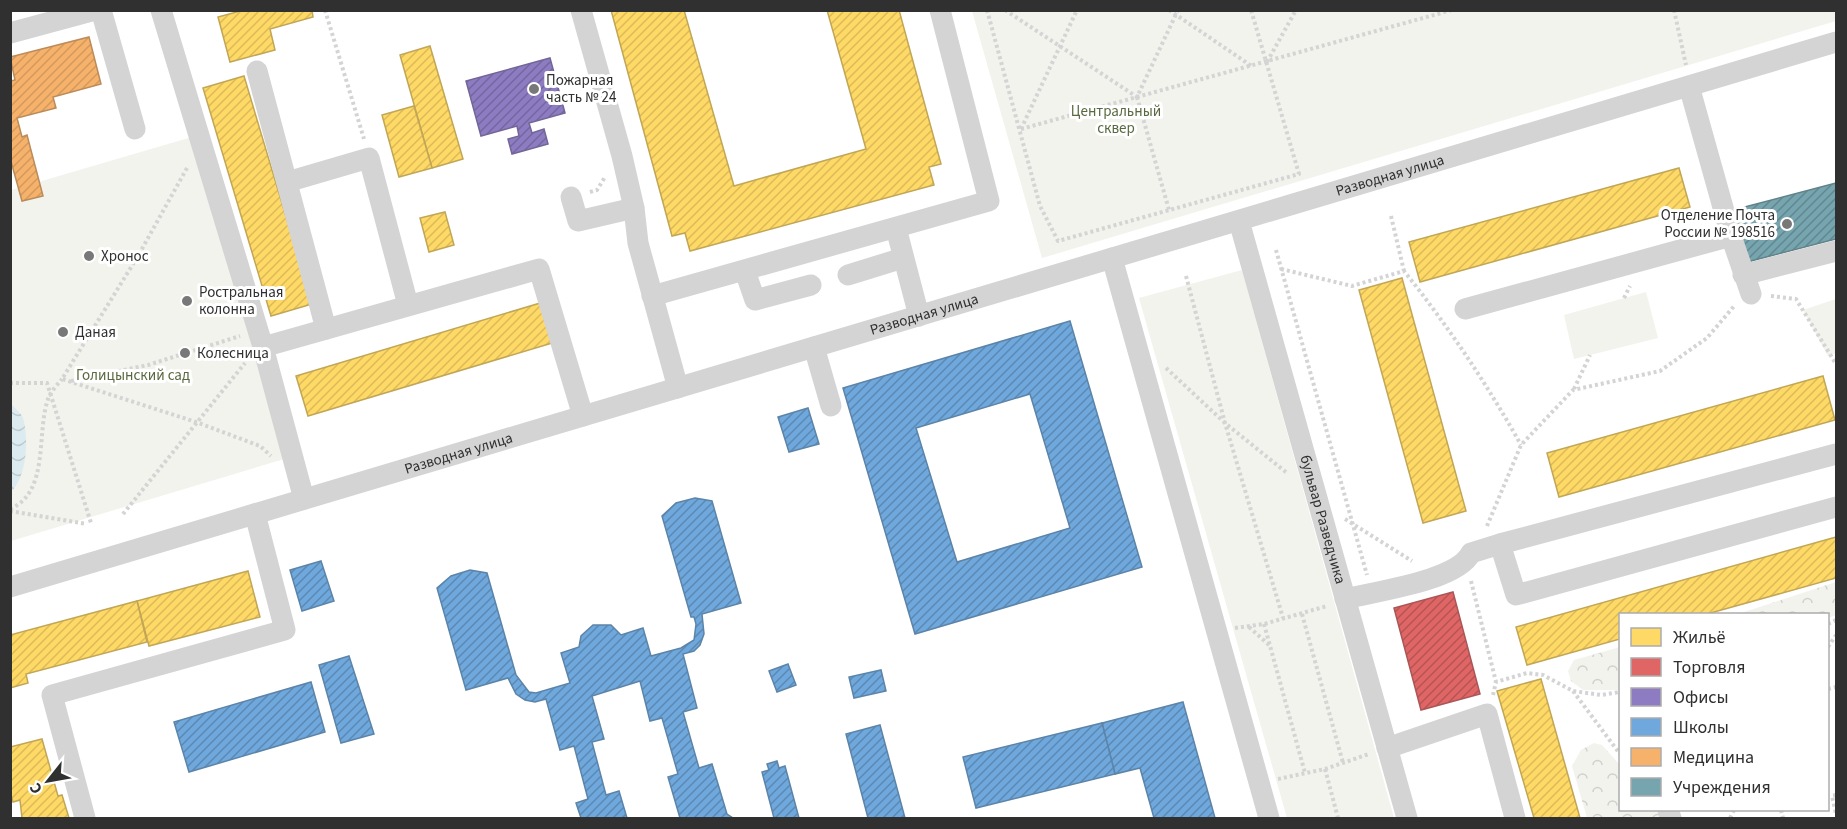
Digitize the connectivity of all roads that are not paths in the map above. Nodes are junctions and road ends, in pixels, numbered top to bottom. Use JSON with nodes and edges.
{"nodes":[{"id":1,"x":95,"y":10,"type":"edge"},
{"id":2,"x":101,"y":10,"type":"edge"},
{"id":3,"x":161,"y":10,"type":"edge"},
{"id":4,"x":580,"y":10,"type":"edge"},
{"id":5,"x":940,"y":10,"type":"edge"},
{"id":6,"x":10,"y":33,"type":"edge"},
{"id":7,"x":1836,"y":42,"type":"edge"},
{"id":8,"x":257,"y":71,"type":"dead end"},
{"id":9,"x":1689,"y":86,"type":"junction"},
{"id":10,"x":135,"y":129,"type":"dead end"},
{"id":11,"x":287,"y":182,"type":"junction"},
{"id":12,"x":572,"y":197,"type":"road end"},
{"id":13,"x":634,"y":208,"type":"junction"},
{"id":14,"x":1239,"y":220,"type":"junction"},
{"id":15,"x":896,"y":228,"type":"junction"},
{"id":16,"x":1731,"y":236,"type":"junction"},
{"id":17,"x":1836,"y":251,"type":"edge"},
{"id":18,"x":903,"y":258,"type":"junction"},
{"id":19,"x":1113,"y":258,"type":"junction"},
{"id":20,"x":745,"y":271,"type":"junction"},
{"id":21,"x":848,"y":274,"type":"dead end"},
{"id":22,"x":812,"y":285,"type":"dead end"},
{"id":23,"x":652,"y":296,"type":"junction"},
{"id":24,"x":408,"y":305,"type":"junction"},
{"id":25,"x":1465,"y":309,"type":"dead end"},
{"id":26,"x":919,"y":316,"type":"junction"},
{"id":27,"x":326,"y":329,"type":"junction"},
{"id":28,"x":260,"y":339,"type":"junction"},
{"id":29,"x":814,"y":347,"type":"junction"},
{"id":30,"x":678,"y":388,"type":"junction"},
{"id":31,"x":831,"y":406,"type":"dead end"},
{"id":32,"x":582,"y":416,"type":"junction"},
{"id":33,"x":1836,"y":454,"type":"edge"},
{"id":34,"x":304,"y":499,"type":"junction"},
{"id":35,"x":1836,"y":507,"type":"edge"},
{"id":36,"x":255,"y":514,"type":"junction"},
{"id":37,"x":1500,"y":544,"type":"junction"},
{"id":38,"x":10,"y":587,"type":"edge"},
{"id":39,"x":1345,"y":599,"type":"junction"},
{"id":40,"x":1387,"y":748,"type":"junction"},
{"id":41,"x":85,"y":819,"type":"edge"},
{"id":42,"x":1269,"y":819,"type":"edge"},
{"id":43,"x":1407,"y":819,"type":"edge"},
{"id":44,"x":1515,"y":819,"type":"edge"}],
"edges":[{"from":1,"to":6,"type":"street"},
{"from":2,"to":10,"type":"street"},
{"from":3,"to":28,"type":"street"},
{"from":4,"to":13,"type":"street"},
{"from":5,"to":15,"type":"street"},
{"from":7,"to":9,"type":"street","name":"Разводная улица"},
{"from":8,"to":11,"type":"street"},
{"from":9,"to":14,"type":"street","name":"Разводная улица"},
{"from":9,"to":16,"type":"street"},
{"from":11,"to":24,"type":"street"},
{"from":11,"to":27,"type":"street"},
{"from":12,"to":13,"type":"street"},
{"from":13,"to":23,"type":"street"},
{"from":14,"to":19,"type":"street","name":"Разводная улица"},
{"from":14,"to":39,"type":"street","name":"бульвар Разведчика"},
{"from":15,"to":18,"type":"street"},
{"from":15,"to":20,"type":"street"},
{"from":16,"to":17,"type":"street"},
{"from":16,"to":25,"type":"street"},
{"from":18,"to":21,"type":"street"},
{"from":18,"to":26,"type":"street"},
{"from":19,"to":26,"type":"street","name":"Разводная улица"},
{"from":19,"to":42,"type":"street"},
{"from":20,"to":22,"type":"street"},
{"from":20,"to":23,"type":"street"},
{"from":23,"to":30,"type":"street"},
{"from":24,"to":27,"type":"street"},
{"from":24,"to":32,"type":"street"},
{"from":26,"to":29,"type":"street","name":"Разводная улица"},
{"from":27,"to":28,"type":"street"},
{"from":28,"to":34,"type":"street"},
{"from":29,"to":30,"type":"street","name":"Разводная улица"},
{"from":29,"to":31,"type":"street"},
{"from":30,"to":32,"type":"street","name":"Разводная улица"},
{"from":32,"to":34,"type":"street","name":"Разводная улица"},
{"from":33,"to":37,"type":"street"},
{"from":34,"to":36,"type":"street","name":"Разводная улица"},
{"from":35,"to":37,"type":"street"},
{"from":36,"to":38,"type":"street","name":"Разводная улица"},
{"from":36,"to":41,"type":"street"},
{"from":37,"to":39,"type":"street"},
{"from":39,"to":40,"type":"street","name":"бульвар Разведчика"},
{"from":40,"to":43,"type":"street","name":"бульвар Разведчика"},
{"from":40,"to":44,"type":"street"}]}
